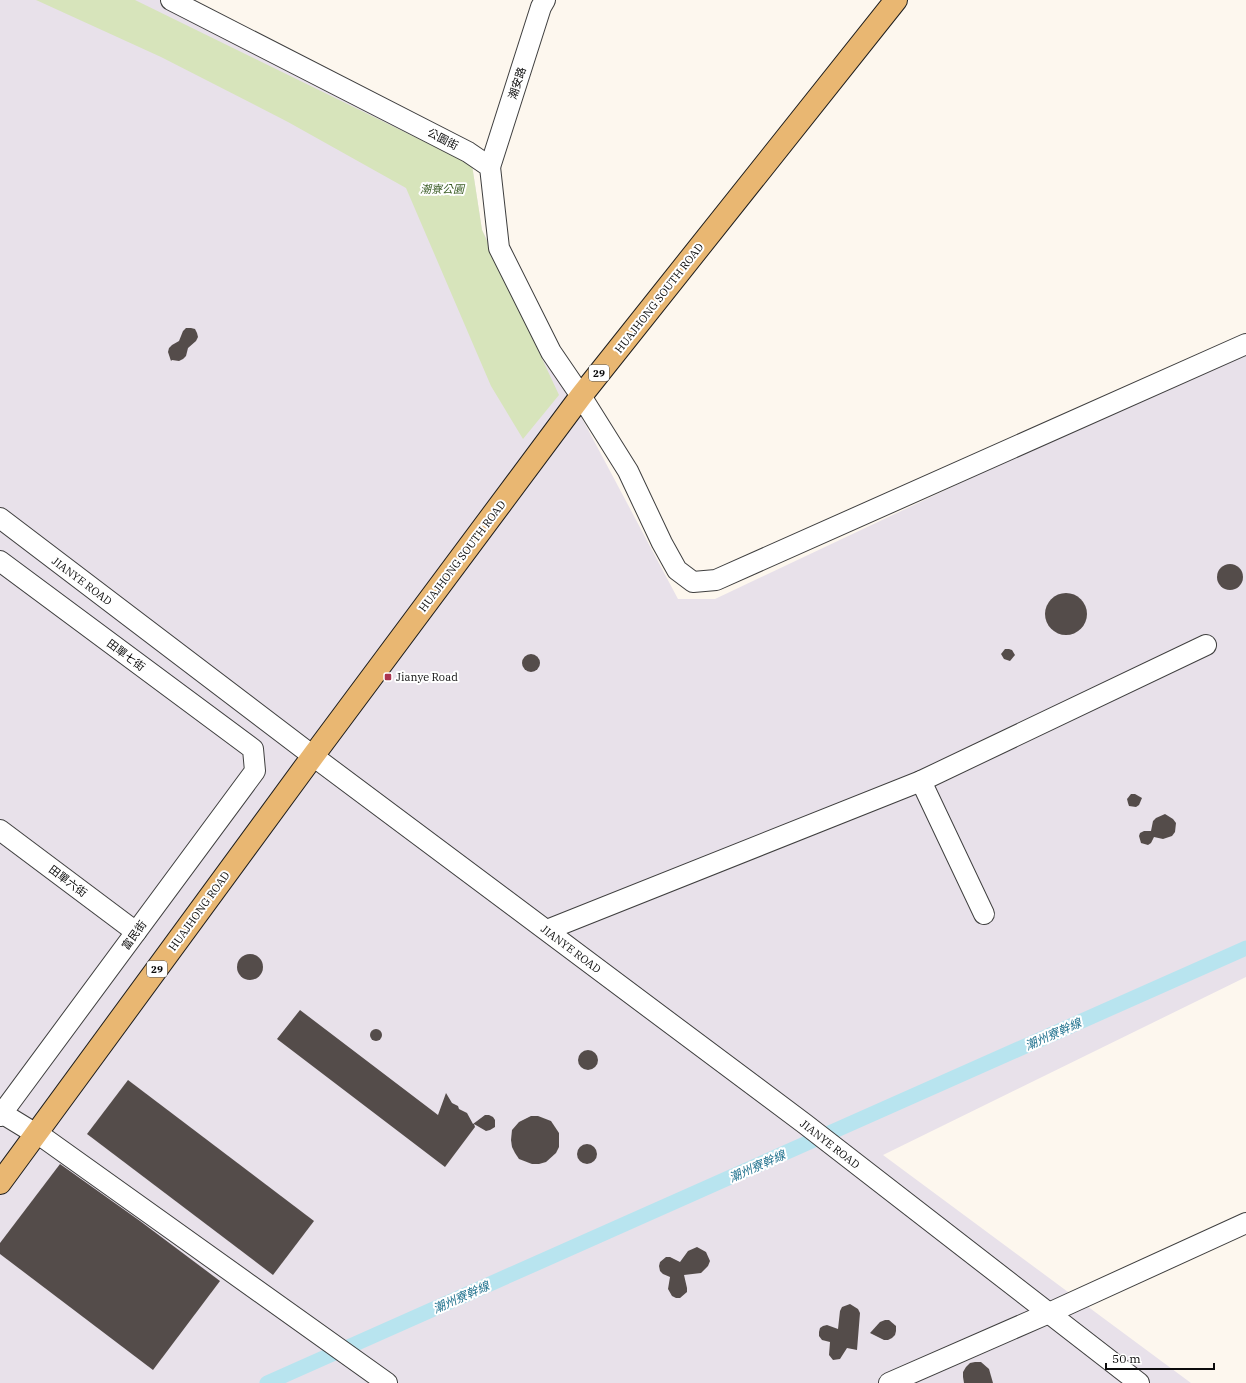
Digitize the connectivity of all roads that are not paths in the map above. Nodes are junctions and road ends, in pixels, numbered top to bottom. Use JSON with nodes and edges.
{"nodes":[{"id":1,"x":171,"y":0,"type":"edge"},
{"id":2,"x":545,"y":0,"type":"edge"},
{"id":3,"x":896,"y":0,"type":"edge"},
{"id":4,"x":490,"y":167,"type":"junction"},
{"id":5,"x":1246,"y":344,"type":"edge"},
{"id":6,"x":581,"y":396,"type":"junction"},
{"id":7,"x":0,"y":518,"type":"edge"},
{"id":8,"x":0,"y":561,"type":"edge"},
{"id":9,"x":1206,"y":645,"type":"dead end"},
{"id":10,"x":253,"y":749,"type":"joint"},
{"id":11,"x":313,"y":756,"type":"junction"},
{"id":12,"x":921,"y":781,"type":"junction"},
{"id":13,"x":0,"y":830,"type":"edge"},
{"id":14,"x":984,"y":914,"type":"dead end"},
{"id":15,"x":547,"y":930,"type":"junction"},
{"id":16,"x":136,"y":932,"type":"junction"},
{"id":17,"x":1,"y":1114,"type":"edge"},
{"id":18,"x":36,"y":1134,"type":"junction"},
{"id":19,"x":0,"y":1183,"type":"edge"},
{"id":20,"x":1246,"y":1223,"type":"edge"},
{"id":21,"x":1049,"y":1313,"type":"junction"},
{"id":22,"x":387,"y":1383,"type":"edge"},
{"id":23,"x":889,"y":1383,"type":"edge"},
{"id":24,"x":1139,"y":1383,"type":"edge"}],
"edges":[{"from":1,"to":4,"type":"street","name":"公園街"},
{"from":2,"to":4,"type":"street","name":"潮安路"},
{"from":3,"to":6,"type":"main road","name":"HUAJHONG SOUTH ROAD","number":"29"},
{"from":4,"to":6,"type":"street"},
{"from":5,"to":6,"type":"street"},
{"from":6,"to":11,"type":"main road","name":"HUAJHONG SOUTH ROAD","number":"29"},
{"from":7,"to":11,"type":"street","name":"JIANYE ROAD"},
{"from":8,"to":10,"type":"street","name":"田單七街"},
{"from":9,"to":12,"type":"street"},
{"from":10,"to":16,"type":"street","name":"富民街"},
{"from":11,"to":15,"type":"street","name":"JIANYE ROAD"},
{"from":11,"to":18,"type":"main road","name":"HUAJHONG ROAD","number":"29"},
{"from":12,"to":14,"type":"street"},
{"from":12,"to":15,"type":"street"},
{"from":13,"to":16,"type":"street","name":"田單六街"},
{"from":15,"to":21,"type":"street","name":"JIANYE ROAD"},
{"from":16,"to":17,"type":"street","name":"富民街"},
{"from":17,"to":18,"type":"street"},
{"from":18,"to":19,"type":"main road","name":"HUAJHONG ROAD","number":"29"},
{"from":18,"to":22,"type":"street"},
{"from":20,"to":21,"type":"street"},
{"from":21,"to":23,"type":"street"},
{"from":21,"to":24,"type":"street","name":"JIANYE ROAD"}]}
